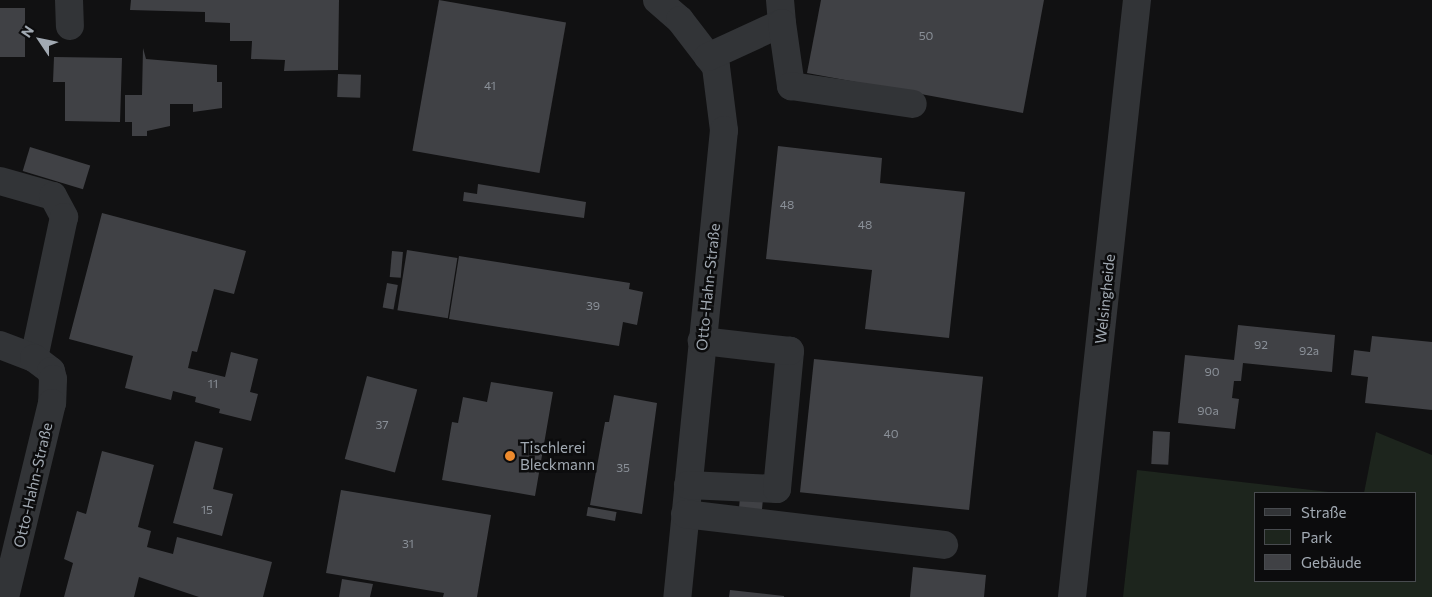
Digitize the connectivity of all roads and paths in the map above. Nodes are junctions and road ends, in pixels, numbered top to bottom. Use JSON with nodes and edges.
{"nodes":[{"id":1,"x":657,"y":0,"type":"edge"},
{"id":2,"x":1137,"y":0,"type":"edge"},
{"id":3,"x":781,"y":11,"type":"edge"},
{"id":4,"x":708,"y":57,"type":"junction"},
{"id":5,"x":913,"y":104,"type":"dead end"},
{"id":6,"x":0,"y":181,"type":"edge"},
{"id":7,"x":702,"y":341,"type":"junction"},
{"id":8,"x":0,"y":345,"type":"edge"},
{"id":9,"x":34,"y":358,"type":"junction"},
{"id":10,"x":688,"y":485,"type":"junction"},
{"id":11,"x":685,"y":514,"type":"junction"},
{"id":12,"x":944,"y":545,"type":"dead end"},
{"id":13,"x":5,"y":597,"type":"edge"},
{"id":14,"x":677,"y":597,"type":"edge"},
{"id":15,"x":1072,"y":597,"type":"edge"}],
"edges":[{"from":1,"to":4,"type":"street","name":"Otto-Hahn-Straße"},
{"from":2,"to":15,"type":"street","name":"Welsingheide"},
{"from":3,"to":4,"type":"street"},
{"from":3,"to":5,"type":"street"},
{"from":4,"to":7,"type":"street","name":"Otto-Hahn-Straße"},
{"from":6,"to":9,"type":"street"},
{"from":7,"to":10,"type":"street","name":"Otto-Hahn-Straße"},
{"from":7,"to":10,"type":"street"},
{"from":8,"to":9,"type":"street"},
{"from":9,"to":13,"type":"street","name":"Otto-Hahn-Straße"},
{"from":10,"to":11,"type":"street","name":"Otto-Hahn-Straße"},
{"from":11,"to":12,"type":"street"},
{"from":11,"to":14,"type":"street","name":"Otto-Hahn-Straße"}]}
